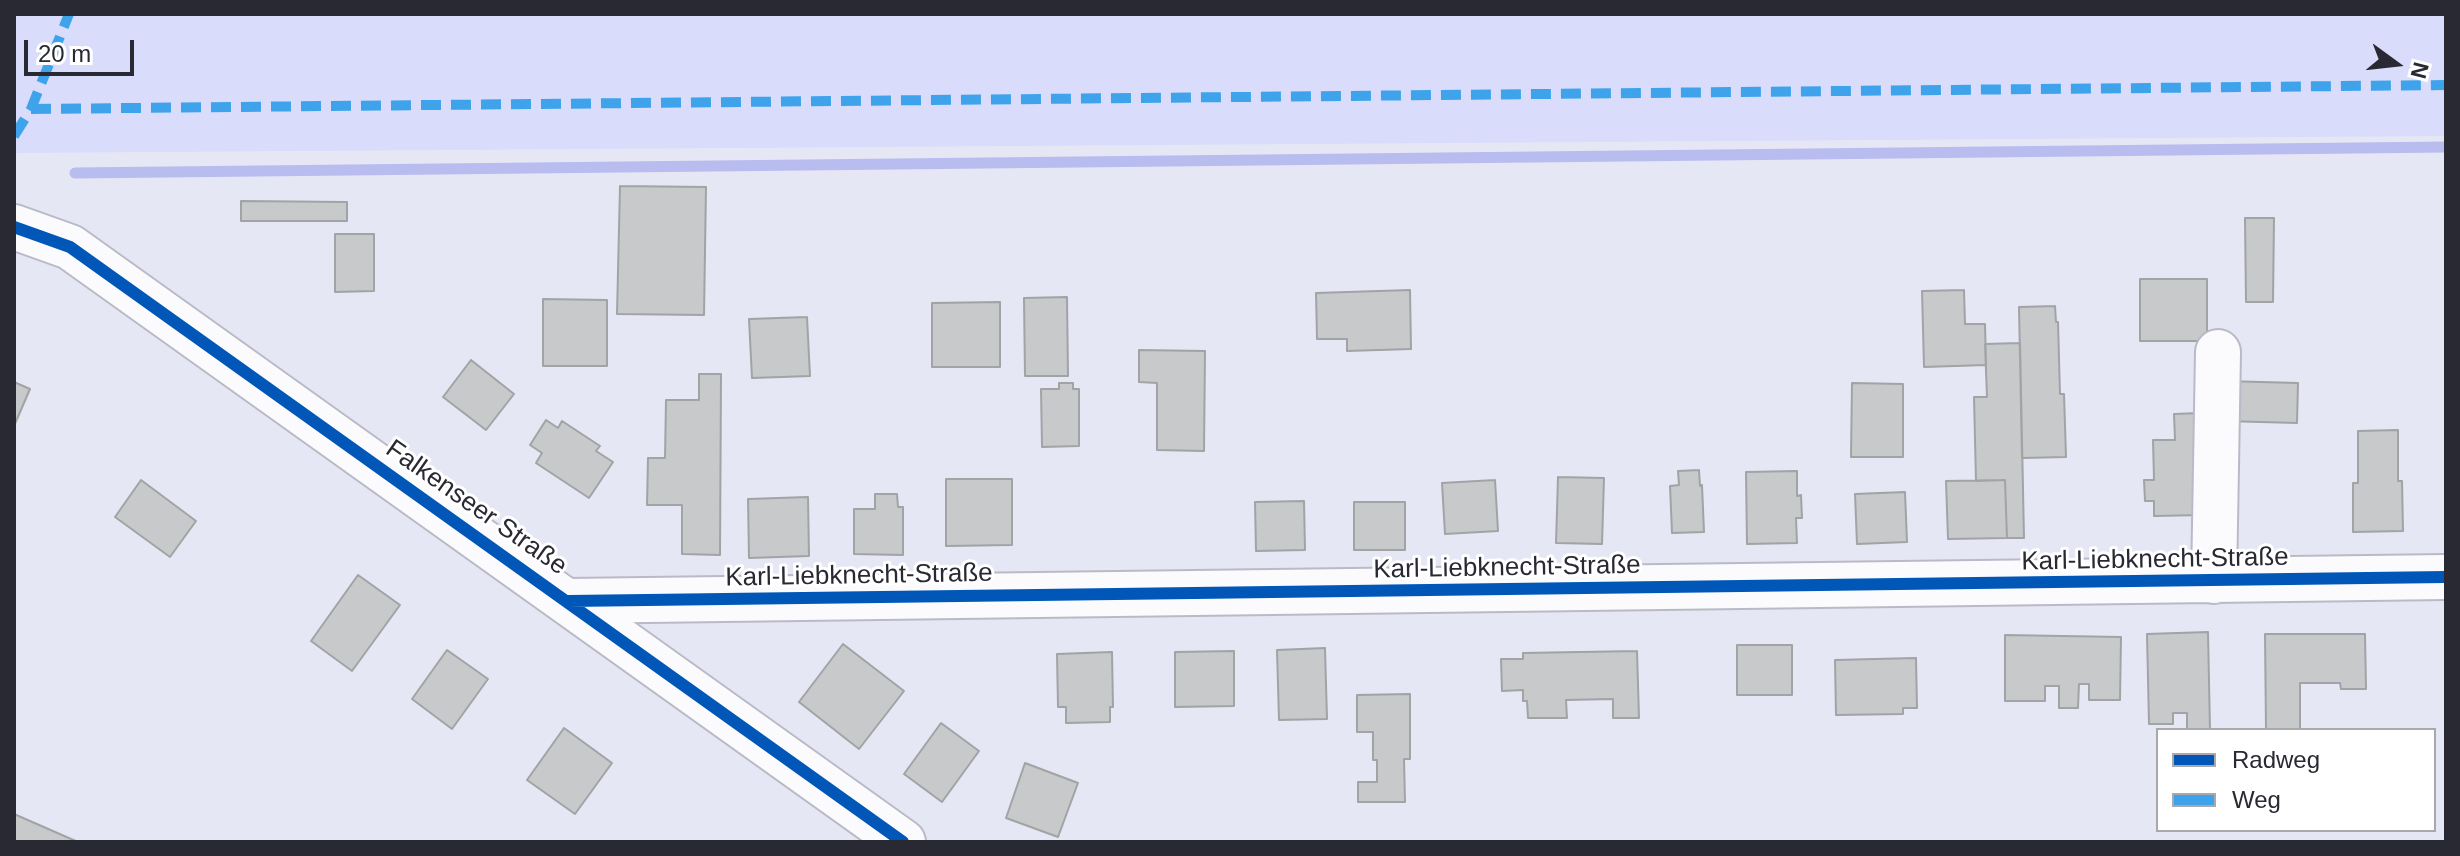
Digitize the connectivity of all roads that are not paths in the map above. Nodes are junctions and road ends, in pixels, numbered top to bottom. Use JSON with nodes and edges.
{"nodes":[{"id":1,"x":14,"y":227,"type":"edge"},
{"id":2,"x":2218,"y":352,"type":"dead end"},
{"id":3,"x":2446,"y":577,"type":"edge"},
{"id":4,"x":2214,"y":581,"type":"junction"},
{"id":5,"x":568,"y":601,"type":"junction"},
{"id":6,"x":903,"y":842,"type":"edge"}],
"edges":[{"from":1,"to":5,"type":"street","name":"Falkenseer Straße"},
{"from":2,"to":4,"type":"street"},
{"from":3,"to":4,"type":"street","name":"Karl-Liebknecht-Straße"},
{"from":4,"to":5,"type":"street","name":"Karl-Liebknecht-Straße"},
{"from":5,"to":6,"type":"street","name":"Falkenseer Straße"}]}
